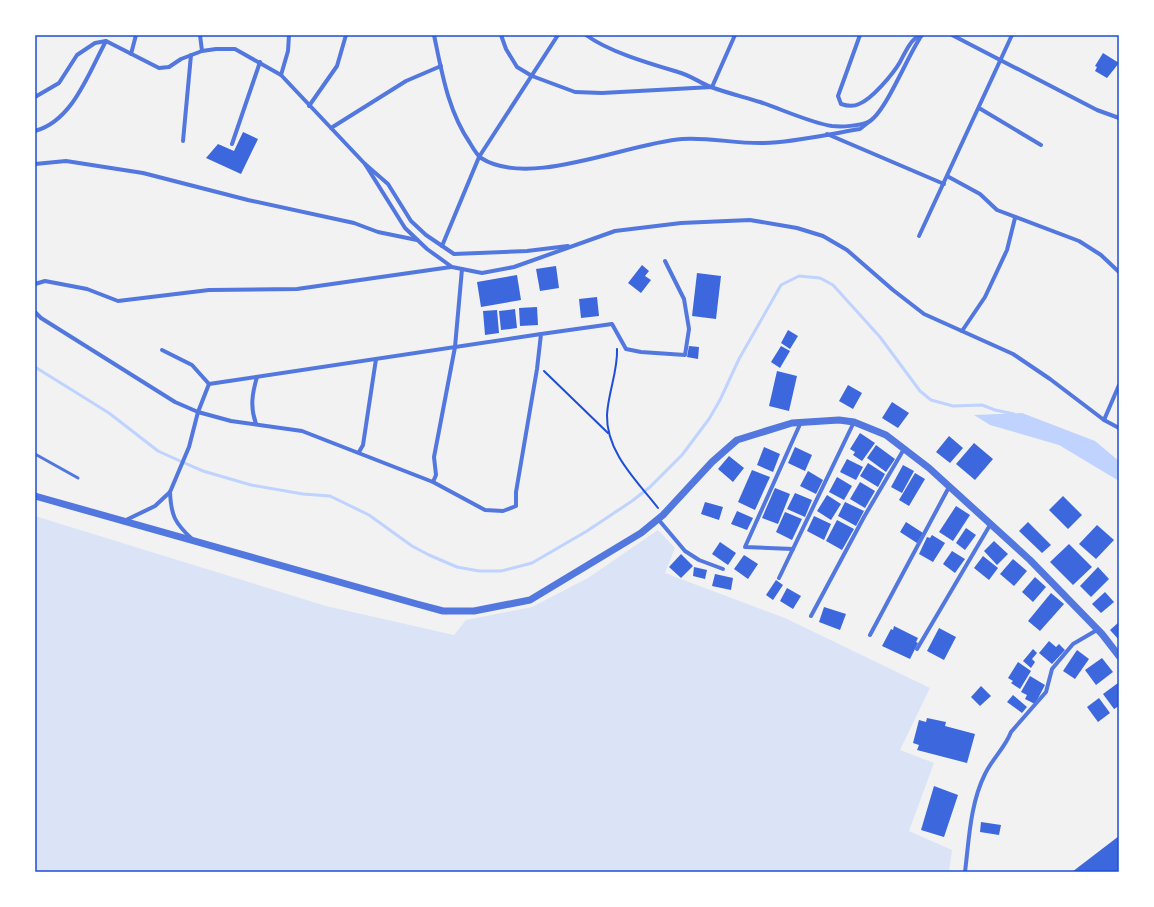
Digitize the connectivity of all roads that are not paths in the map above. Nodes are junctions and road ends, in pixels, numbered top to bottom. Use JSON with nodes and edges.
{"nodes":[{"id":1,"x":136,"y":35,"type":"edge"},
{"id":2,"x":200,"y":35,"type":"edge"},
{"id":3,"x":289,"y":35,"type":"edge"},
{"id":4,"x":346,"y":35,"type":"edge"},
{"id":5,"x":434,"y":35,"type":"edge"},
{"id":6,"x":501,"y":35,"type":"edge"},
{"id":7,"x":558,"y":35,"type":"edge"},
{"id":8,"x":586,"y":35,"type":"edge"},
{"id":9,"x":735,"y":35,"type":"edge"},
{"id":10,"x":860,"y":35,"type":"edge"},
{"id":11,"x":921,"y":35,"type":"edge"},
{"id":12,"x":952,"y":35,"type":"edge"},
{"id":13,"x":1012,"y":35,"type":"edge"},
{"id":14,"x":106,"y":41,"type":"junction"},
{"id":15,"x":202,"y":51,"type":"junction"},
{"id":16,"x":131,"y":54,"type":"junction"},
{"id":17,"x":191,"y":55,"type":"junction"},
{"id":18,"x":1001,"y":60,"type":"junction"},
{"id":19,"x":260,"y":62,"type":"junction"},
{"id":20,"x":441,"y":66,"type":"junction"},
{"id":21,"x":281,"y":75,"type":"junction"},
{"id":22,"x":532,"y":76,"type":"junction"},
{"id":23,"x":712,"y":87,"type":"junction"},
{"id":24,"x":35,"y":97,"type":"edge"},
{"id":25,"x":309,"y":106,"type":"junction"},
{"id":26,"x":979,"y":108,"type":"junction"},
{"id":27,"x":1119,"y":118,"type":"edge"},
{"id":28,"x":870,"y":121,"type":"junction"},
{"id":29,"x":331,"y":128,"type":"junction"},
{"id":30,"x":35,"y":131,"type":"edge"},
{"id":31,"x":827,"y":134,"type":"junction"},
{"id":32,"x":183,"y":142,"type":"dead end"},
{"id":33,"x":232,"y":144,"type":"dead end"},
{"id":34,"x":1041,"y":145,"type":"dead end"},
{"id":35,"x":480,"y":157,"type":"junction"},
{"id":36,"x":35,"y":164,"type":"edge"},
{"id":37,"x":365,"y":164,"type":"junction"},
{"id":38,"x":947,"y":176,"type":"junction"},
{"id":39,"x":944,"y":184,"type":"junction"},
{"id":40,"x":1015,"y":218,"type":"junction"},
{"id":41,"x":919,"y":236,"type":"dead end"},
{"id":42,"x":417,"y":240,"type":"junction"},
{"id":43,"x":442,"y":246,"type":"junction"},
{"id":44,"x":575,"y":246,"type":"junction"},
{"id":45,"x":665,"y":261,"type":"dead end"},
{"id":46,"x":452,"y":267,"type":"junction"},
{"id":47,"x":462,"y":269,"type":"junction"},
{"id":48,"x":1119,"y":272,"type":"edge"},
{"id":49,"x":35,"y":284,"type":"edge"},
{"id":50,"x":35,"y":312,"type":"edge"},
{"id":51,"x":962,"y":331,"type":"junction"},
{"id":52,"x":541,"y":334,"type":"junction"},
{"id":53,"x":455,"y":347,"type":"junction"},
{"id":54,"x":162,"y":350,"type":"dead end"},
{"id":55,"x":376,"y":359,"type":"junction"},
{"id":56,"x":256,"y":377,"type":"junction"},
{"id":57,"x":209,"y":384,"type":"junction"},
{"id":58,"x":1119,"y":385,"type":"edge"},
{"id":59,"x":198,"y":412,"type":"junction"},
{"id":60,"x":1104,"y":420,"type":"junction"},
{"id":61,"x":801,"y":422,"type":"junction"},
{"id":62,"x":854,"y":422,"type":"junction"},
{"id":63,"x":256,"y":424,"type":"junction"},
{"id":64,"x":1119,"y":428,"type":"edge"},
{"id":65,"x":904,"y":448,"type":"junction"},
{"id":66,"x":359,"y":452,"type":"junction"},
{"id":67,"x":35,"y":454,"type":"edge"},
{"id":68,"x":78,"y":478,"type":"dead end"},
{"id":69,"x":433,"y":482,"type":"junction"},
{"id":70,"x":949,"y":487,"type":"junction"},
{"id":71,"x":170,"y":492,"type":"junction"},
{"id":72,"x":35,"y":496,"type":"edge"},
{"id":73,"x":660,"y":517,"type":"junction"},
{"id":74,"x":123,"y":521,"type":"junction"},
{"id":75,"x":990,"y":525,"type":"junction"},
{"id":76,"x":196,"y":542,"type":"junction"},
{"id":77,"x":793,"y":548,"type":"junction"},
{"id":78,"x":723,"y":568,"type":"dead end"},
{"id":79,"x":779,"y":578,"type":"dead end"},
{"id":80,"x":811,"y":616,"type":"dead end"},
{"id":81,"x":1097,"y":630,"type":"junction"},
{"id":82,"x":870,"y":635,"type":"dead end"},
{"id":83,"x":917,"y":649,"type":"dead end"},
{"id":84,"x":1119,"y":656,"type":"edge"},
{"id":85,"x":965,"y":872,"type":"edge"}],
"edges":[{"from":1,"to":16,"type":"street"},
{"from":2,"to":15,"type":"street"},
{"from":3,"to":21,"type":"street"},
{"from":4,"to":25,"type":"street"},
{"from":5,"to":20,"type":"street"},
{"from":6,"to":22,"type":"street"},
{"from":7,"to":22,"type":"street"},
{"from":8,"to":23,"type":"street"},
{"from":9,"to":23,"type":"street"},
{"from":10,"to":11,"type":"street"},
{"from":11,"to":28,"type":"street"},
{"from":12,"to":18,"type":"street"},
{"from":13,"to":18,"type":"street"},
{"from":14,"to":16,"type":"street"},
{"from":14,"to":24,"type":"street"},
{"from":14,"to":30,"type":"street"},
{"from":15,"to":17,"type":"street"},
{"from":15,"to":19,"type":"street"},
{"from":16,"to":17,"type":"street"},
{"from":17,"to":32,"type":"street"},
{"from":18,"to":26,"type":"street"},
{"from":18,"to":27,"type":"street"},
{"from":19,"to":21,"type":"street"},
{"from":19,"to":33,"type":"street"},
{"from":20,"to":29,"type":"street"},
{"from":20,"to":35,"type":"street"},
{"from":21,"to":25,"type":"street"},
{"from":22,"to":23,"type":"street"},
{"from":22,"to":35,"type":"street"},
{"from":23,"to":28,"type":"street"},
{"from":25,"to":29,"type":"street"},
{"from":26,"to":34,"type":"street"},
{"from":26,"to":38,"type":"street"},
{"from":28,"to":31,"type":"street"},
{"from":29,"to":37,"type":"street"},
{"from":31,"to":35,"type":"street"},
{"from":31,"to":39,"type":"street"},
{"from":35,"to":43,"type":"street"},
{"from":36,"to":42,"type":"street"},
{"from":37,"to":42,"type":"street"},
{"from":37,"to":43,"type":"street"},
{"from":38,"to":39,"type":"street"},
{"from":38,"to":40,"type":"street"},
{"from":39,"to":41,"type":"street"},
{"from":40,"to":48,"type":"street"},
{"from":40,"to":51,"type":"street"},
{"from":42,"to":46,"type":"street"},
{"from":43,"to":44,"type":"street"},
{"from":44,"to":47,"type":"street"},
{"from":44,"to":51,"type":"street"},
{"from":45,"to":52,"type":"street"},
{"from":46,"to":47,"type":"street"},
{"from":46,"to":49,"type":"street"},
{"from":47,"to":53,"type":"street"},
{"from":50,"to":59,"type":"street"},
{"from":51,"to":60,"type":"street"},
{"from":52,"to":53,"type":"street"},
{"from":52,"to":69,"type":"street"},
{"from":53,"to":55,"type":"street"},
{"from":53,"to":69,"type":"street"},
{"from":54,"to":57,"type":"street"},
{"from":55,"to":56,"type":"street"},
{"from":55,"to":66,"type":"street"},
{"from":56,"to":57,"type":"street"},
{"from":56,"to":63,"type":"street"},
{"from":57,"to":59,"type":"street"},
{"from":58,"to":60,"type":"street"},
{"from":59,"to":63,"type":"street"},
{"from":59,"to":71,"type":"street"},
{"from":60,"to":64,"type":"street"},
{"from":61,"to":62,"type":"street"},
{"from":61,"to":73,"type":"street"},
{"from":61,"to":77,"type":"street"},
{"from":62,"to":65,"type":"street"},
{"from":62,"to":77,"type":"street"},
{"from":63,"to":66,"type":"street"},
{"from":65,"to":70,"type":"street"},
{"from":65,"to":80,"type":"street"},
{"from":66,"to":69,"type":"street"},
{"from":67,"to":68,"type":"lane"},
{"from":70,"to":75,"type":"street"},
{"from":70,"to":82,"type":"street"},
{"from":71,"to":74,"type":"street"},
{"from":71,"to":76,"type":"street"},
{"from":72,"to":74,"type":"street"},
{"from":73,"to":76,"type":"street"},
{"from":73,"to":78,"type":"street"},
{"from":74,"to":76,"type":"street"},
{"from":75,"to":81,"type":"street"},
{"from":75,"to":83,"type":"street"},
{"from":77,"to":79,"type":"street"},
{"from":81,"to":84,"type":"street"},
{"from":81,"to":85,"type":"street"}]}
